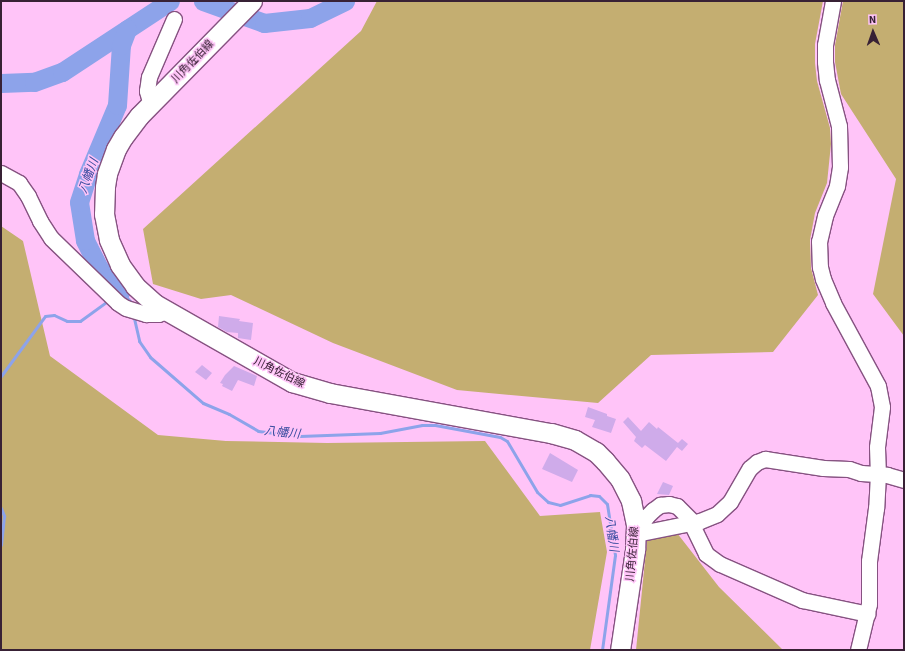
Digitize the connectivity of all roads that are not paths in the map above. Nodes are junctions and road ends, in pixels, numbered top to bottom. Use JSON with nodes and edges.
{"nodes":[{"id":1,"x":833,"y":1,"type":"edge"},
{"id":2,"x":252,"y":2,"type":"edge"},
{"id":3,"x":174,"y":19,"type":"dead end"},
{"id":4,"x":151,"y":105,"type":"junction"},
{"id":5,"x":1,"y":173,"type":"edge"},
{"id":6,"x":166,"y":311,"type":"junction"},
{"id":7,"x":883,"y":475,"type":"junction"},
{"id":8,"x":904,"y":480,"type":"edge"},
{"id":9,"x":692,"y":522,"type":"junction"},
{"id":10,"x":636,"y":534,"type":"junction"},
{"id":11,"x":868,"y":614,"type":"junction"},
{"id":12,"x":620,"y":650,"type":"edge"},
{"id":13,"x":858,"y":650,"type":"edge"}],
"edges":[{"from":1,"to":7,"type":"street"},
{"from":2,"to":4,"type":"main road","name":"川角佐伯線"},
{"from":3,"to":4,"type":"street"},
{"from":4,"to":6,"type":"main road","name":"川角佐伯線"},
{"from":5,"to":6,"type":"street"},
{"from":6,"to":10,"type":"main road","name":"川角佐伯線"},
{"from":7,"to":8,"type":"street"},
{"from":7,"to":9,"type":"street"},
{"from":7,"to":11,"type":"street"},
{"from":9,"to":10,"type":"street"},
{"from":9,"to":10,"type":"street"},
{"from":9,"to":11,"type":"street"},
{"from":10,"to":12,"type":"main road","name":"川角佐伯線"},
{"from":11,"to":13,"type":"street"}]}
